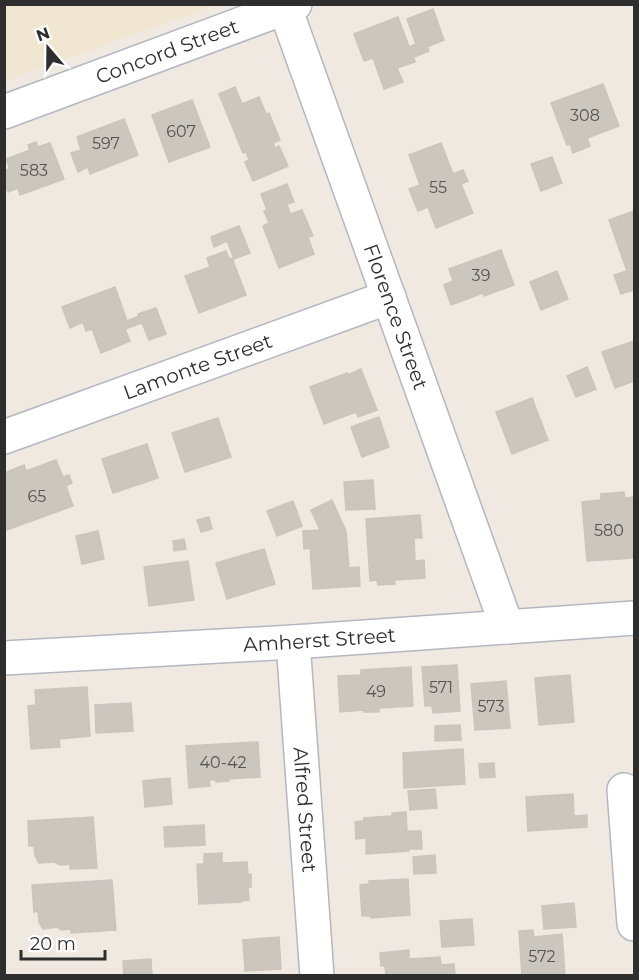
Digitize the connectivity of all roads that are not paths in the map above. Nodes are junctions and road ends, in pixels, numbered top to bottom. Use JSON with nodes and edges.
{"nodes":[{"id":1,"x":290,"y":6,"type":"edge"},
{"id":2,"x":4,"y":112,"type":"edge"},
{"id":3,"x":389,"y":297,"type":"junction"},
{"id":4,"x":4,"y":436,"type":"edge"},
{"id":5,"x":634,"y":618,"type":"edge"},
{"id":6,"x":507,"y":627,"type":"junction"},
{"id":7,"x":293,"y":642,"type":"junction"},
{"id":8,"x":4,"y":658,"type":"edge"},
{"id":9,"x":624,"y":790,"type":"dead end"},
{"id":10,"x":634,"y":924,"type":"edge"},
{"id":11,"x":317,"y":975,"type":"edge"}],
"edges":[{"from":1,"to":2,"type":"street","name":"Concord Street"},
{"from":1,"to":3,"type":"street","name":"Florence Street"},
{"from":3,"to":4,"type":"street","name":"Lamonte Street"},
{"from":3,"to":6,"type":"street","name":"Florence Street"},
{"from":5,"to":6,"type":"street","name":"Amherst Street"},
{"from":6,"to":7,"type":"street","name":"Amherst Street"},
{"from":7,"to":8,"type":"street","name":"Amherst Street"},
{"from":7,"to":11,"type":"street","name":"Alfred Street"},
{"from":9,"to":10,"type":"street"}]}
